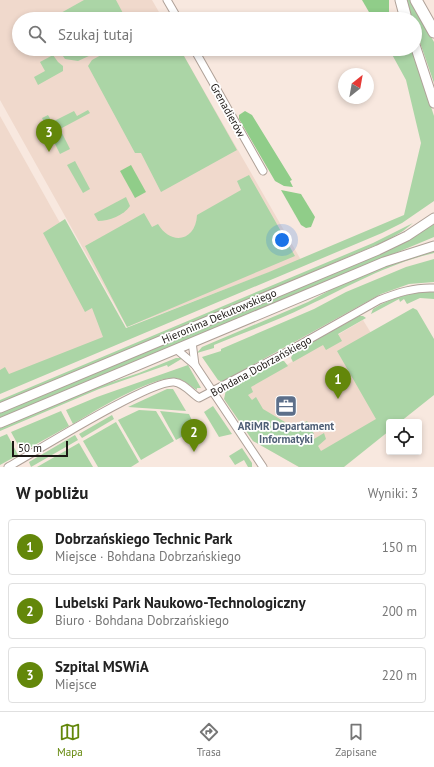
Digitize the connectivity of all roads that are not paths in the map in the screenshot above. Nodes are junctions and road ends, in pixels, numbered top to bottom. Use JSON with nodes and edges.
{"nodes":[{"id":1,"x":167,"y":0,"type":"edge"},
{"id":2,"x":401,"y":0,"type":"edge"},
{"id":3,"x":416,"y":0,"type":"edge"},
{"id":4,"x":174,"y":12,"type":"edge"},
{"id":5,"x":405,"y":12,"type":"edge"},
{"id":6,"x":434,"y":32,"type":"edge"},
{"id":7,"x":198,"y":56,"type":"edge"},
{"id":8,"x":419,"y":56,"type":"edge"},
{"id":9,"x":434,"y":103,"type":"edge"},
{"id":10,"x":263,"y":171,"type":"dead end"},
{"id":11,"x":434,"y":218,"type":"edge"},
{"id":12,"x":434,"y":246,"type":"edge"},
{"id":13,"x":434,"y":288,"type":"edge"},
{"id":14,"x":192,"y":342,"type":"junction"},
{"id":15,"x":176,"y":348,"type":"junction"},
{"id":16,"x":195,"y":365,"type":"junction"},
{"id":17,"x":212,"y":393,"type":"junction"},
{"id":18,"x":0,"y":408,"type":"edge"},
{"id":19,"x":0,"y":422,"type":"edge"},
{"id":20,"x":8,"y":467,"type":"edge"},
{"id":21,"x":263,"y":467,"type":"edge"}],
"edges":[{"from":1,"to":4,"type":"street"},
{"from":2,"to":5,"type":"main road"},
{"from":3,"to":6,"type":"main road"},
{"from":7,"to":10,"type":"street","name":"Grenadierów"},
{"from":8,"to":9,"type":"street"},
{"from":11,"to":18,"type":"street","name":"Hieronima Dekutowskiego"},
{"from":12,"to":14,"type":"street","name":"Hieronima Dekutowskiego"},
{"from":13,"to":17,"type":"street","name":"Bohdana Dobrzańskiego"},
{"from":14,"to":15,"type":"street","name":"Hieronima Dekutowskiego"},
{"from":14,"to":16,"type":"street"},
{"from":15,"to":16,"type":"street"},
{"from":15,"to":19,"type":"street","name":"Hieronima Dekutowskiego"},
{"from":16,"to":17,"type":"street"},
{"from":17,"to":20,"type":"street","name":"Bohdana Dobrzańskiego"},
{"from":17,"to":21,"type":"street"}]}
